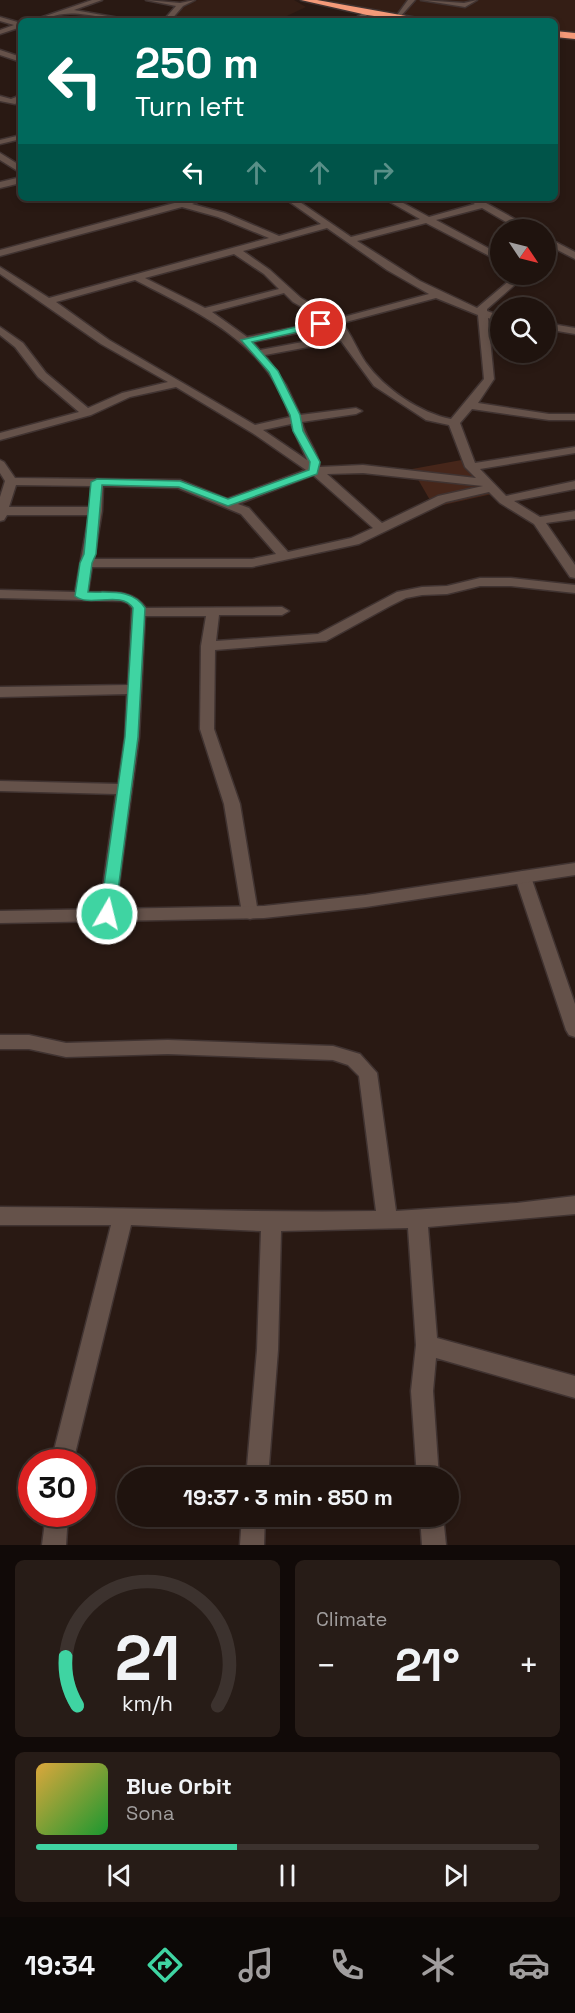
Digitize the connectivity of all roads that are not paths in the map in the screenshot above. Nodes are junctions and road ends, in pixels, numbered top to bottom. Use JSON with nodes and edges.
{"nodes":[{"id":1,"x":75,"y":0,"type":"edge"},
{"id":2,"x":99,"y":0,"type":"edge"},
{"id":3,"x":149,"y":0,"type":"edge"},
{"id":4,"x":192,"y":0,"type":"edge"},
{"id":5,"x":305,"y":0,"type":"edge"},
{"id":6,"x":412,"y":0,"type":"edge"},
{"id":7,"x":423,"y":0,"type":"edge"},
{"id":8,"x":474,"y":0,"type":"edge"},
{"id":9,"x":90,"y":3,"type":"junction"},
{"id":10,"x":181,"y":5,"type":"junction"},
{"id":11,"x":64,"y":11,"type":"junction"},
{"id":12,"x":367,"y":13,"type":"junction"},
{"id":13,"x":397,"y":17,"type":"junction"},
{"id":14,"x":43,"y":18,"type":"edge"},
{"id":15,"x":112,"y":18,"type":"edge"},
{"id":16,"x":169,"y":18,"type":"edge"},
{"id":17,"x":359,"y":18,"type":"edge"},
{"id":18,"x":405,"y":18,"type":"edge"},
{"id":19,"x":0,"y":19,"type":"edge"},
{"id":20,"x":18,"y":24,"type":"edge"},
{"id":21,"x":18,"y":26,"type":"edge"},
{"id":22,"x":0,"y":34,"type":"edge"},
{"id":23,"x":558,"y":34,"type":"edge"},
{"id":24,"x":18,"y":35,"type":"edge"},
{"id":25,"x":575,"y":36,"type":"edge"},
{"id":26,"x":0,"y":52,"type":"edge"},
{"id":27,"x":18,"y":59,"type":"edge"},
{"id":28,"x":0,"y":98,"type":"edge"},
{"id":29,"x":18,"y":99,"type":"edge"},
{"id":30,"x":12,"y":102,"type":"junction"},
{"id":31,"x":18,"y":109,"type":"edge"},
{"id":32,"x":18,"y":138,"type":"edge"},
{"id":33,"x":0,"y":142,"type":"edge"},
{"id":34,"x":0,"y":156,"type":"edge"},
{"id":35,"x":18,"y":168,"type":"edge"},
{"id":36,"x":18,"y":181,"type":"edge"},
{"id":37,"x":0,"y":185,"type":"edge"},
{"id":38,"x":174,"y":201,"type":"edge"},
{"id":39,"x":190,"y":201,"type":"edge"},
{"id":40,"x":293,"y":201,"type":"edge"},
{"id":41,"x":393,"y":201,"type":"edge"},
{"id":42,"x":476,"y":201,"type":"edge"},
{"id":43,"x":178,"y":204,"type":"junction"},
{"id":44,"x":483,"y":205,"type":"junction"},
{"id":45,"x":508,"y":219,"type":"edge"},
{"id":46,"x":429,"y":220,"type":"junction"},
{"id":47,"x":329,"y":225,"type":"junction"},
{"id":48,"x":0,"y":238,"type":"edge"},
{"id":49,"x":280,"y":239,"type":"junction"},
{"id":50,"x":351,"y":240,"type":"junction"},
{"id":51,"x":556,"y":246,"type":"edge"},
{"id":52,"x":13,"y":249,"type":"junction"},
{"id":53,"x":236,"y":251,"type":"junction"},
{"id":54,"x":0,"y":253,"type":"edge"},
{"id":55,"x":490,"y":253,"type":"edge"},
{"id":56,"x":575,"y":256,"type":"edge"},
{"id":57,"x":0,"y":270,"type":"edge"},
{"id":58,"x":136,"y":277,"type":"junction"},
{"id":59,"x":510,"y":285,"type":"edge"},
{"id":60,"x":285,"y":290,"type":"junction"},
{"id":61,"x":438,"y":294,"type":"junction"},
{"id":62,"x":48,"y":301,"type":"junction"},
{"id":63,"x":206,"y":311,"type":"junction"},
{"id":64,"x":482,"y":314,"type":"junction"},
{"id":65,"x":490,"y":316,"type":"edge"},
{"id":66,"x":335,"y":322,"type":"junction"},
{"id":67,"x":556,"y":328,"type":"edge"},
{"id":68,"x":0,"y":330,"type":"edge"},
{"id":69,"x":575,"y":331,"type":"edge"},
{"id":70,"x":345,"y":337,"type":"junction"},
{"id":71,"x":245,"y":340,"type":"junction"},
{"id":72,"x":259,"y":353,"type":"junction"},
{"id":73,"x":178,"y":383,"type":"junction"},
{"id":74,"x":470,"y":405,"type":"junction"},
{"id":75,"x":356,"y":411,"type":"dead end"},
{"id":76,"x":87,"y":413,"type":"junction"},
{"id":77,"x":575,"y":417,"type":"edge"},
{"id":78,"x":296,"y":419,"type":"junction"},
{"id":79,"x":454,"y":423,"type":"junction"},
{"id":80,"x":252,"y":429,"type":"junction"},
{"id":81,"x":0,"y":437,"type":"edge"},
{"id":82,"x":575,"y":450,"type":"edge"},
{"id":83,"x":0,"y":464,"type":"edge"},
{"id":84,"x":471,"y":467,"type":"junction"},
{"id":85,"x":314,"y":471,"type":"junction"},
{"id":86,"x":10,"y":481,"type":"junction"},
{"id":87,"x":97,"y":482,"type":"junction"},
{"id":88,"x":488,"y":486,"type":"junction"},
{"id":89,"x":575,"y":486,"type":"edge"},
{"id":90,"x":504,"y":501,"type":"junction"},
{"id":91,"x":228,"y":503,"type":"junction"},
{"id":92,"x":96,"y":511,"type":"junction"},
{"id":93,"x":1,"y":513,"type":"edge"},
{"id":94,"x":575,"y":515,"type":"edge"},
{"id":95,"x":538,"y":521,"type":"junction"},
{"id":96,"x":381,"y":529,"type":"junction"},
{"id":97,"x":284,"y":555,"type":"junction"},
{"id":98,"x":86,"y":563,"type":"junction"},
{"id":99,"x":575,"y":574,"type":"edge"},
{"id":100,"x":575,"y":589,"type":"edge"},
{"id":101,"x":0,"y":594,"type":"edge"},
{"id":102,"x":81,"y":596,"type":"junction"},
{"id":103,"x":282,"y":611,"type":"dead end"},
{"id":104,"x":139,"y":612,"type":"junction"},
{"id":105,"x":213,"y":613,"type":"junction"},
{"id":106,"x":208,"y":646,"type":"junction"},
{"id":107,"x":135,"y":689,"type":"junction"},
{"id":108,"x":0,"y":692,"type":"edge"},
{"id":109,"x":0,"y":786,"type":"edge"},
{"id":110,"x":124,"y":789,"type":"junction"},
{"id":111,"x":575,"y":869,"type":"edge"},
{"id":112,"x":523,"y":878,"type":"junction"},
{"id":113,"x":250,"y":913,"type":"junction"},
{"id":114,"x":107,"y":914,"type":"junction"},
{"id":115,"x":0,"y":917,"type":"edge"},
{"id":116,"x":575,"y":1029,"type":"edge"},
{"id":117,"x":0,"y":1042,"type":"edge"},
{"id":118,"x":575,"y":1205,"type":"edge"},
{"id":119,"x":0,"y":1216,"type":"edge"},
{"id":120,"x":123,"y":1216,"type":"junction"},
{"id":121,"x":417,"y":1219,"type":"junction"},
{"id":122,"x":387,"y":1220,"type":"junction"},
{"id":123,"x":271,"y":1222,"type":"junction"},
{"id":124,"x":427,"y":1345,"type":"junction"},
{"id":125,"x":575,"y":1387,"type":"edge"},
{"id":126,"x":65,"y":1449,"type":"edge"},
{"id":127,"x":258,"y":1467,"type":"edge"},
{"id":128,"x":427,"y":1467,"type":"edge"},
{"id":129,"x":56,"y":1527,"type":"edge"},
{"id":130,"x":253,"y":1527,"type":"edge"},
{"id":131,"x":432,"y":1527,"type":"edge"},
{"id":132,"x":54,"y":1545,"type":"edge"},
{"id":133,"x":252,"y":1545,"type":"edge"},
{"id":134,"x":434,"y":1545,"type":"edge"}],
"edges":[{"from":1,"to":9,"type":"street"},
{"from":2,"to":9,"type":"street"},
{"from":3,"to":10,"type":"street"},
{"from":4,"to":10,"type":"street"},
{"from":5,"to":12,"type":"highway"},
{"from":6,"to":13,"type":"street"},
{"from":7,"to":8,"type":"street"},
{"from":9,"to":11,"type":"street"},
{"from":10,"to":16,"type":"street"},
{"from":11,"to":14,"type":"street"},
{"from":11,"to":15,"type":"street"},
{"from":12,"to":13,"type":"highway"},
{"from":12,"to":17,"type":"street"},
{"from":13,"to":18,"type":"highway"},
{"from":19,"to":20,"type":"street"},
{"from":21,"to":22,"type":"street"},
{"from":22,"to":24,"type":"street"},
{"from":23,"to":25,"type":"highway"},
{"from":26,"to":27,"type":"street"},
{"from":28,"to":30,"type":"street"},
{"from":29,"to":30,"type":"street"},
{"from":30,"to":31,"type":"street"},
{"from":32,"to":33,"type":"street"},
{"from":34,"to":35,"type":"street"},
{"from":36,"to":37,"type":"street"},
{"from":38,"to":43,"type":"street"},
{"from":39,"to":43,"type":"street"},
{"from":40,"to":47,"type":"street"},
{"from":41,"to":46,"type":"street"},
{"from":42,"to":44,"type":"street"},
{"from":43,"to":49,"type":"street"},
{"from":43,"to":52,"type":"street"},
{"from":44,"to":45,"type":"street"},
{"from":44,"to":46,"type":"street"},
{"from":46,"to":50,"type":"street"},
{"from":46,"to":55,"type":"street"},
{"from":47,"to":49,"type":"street"},
{"from":47,"to":50,"type":"street"},
{"from":48,"to":52,"type":"street"},
{"from":49,"to":53,"type":"street"},
{"from":50,"to":61,"type":"street"},
{"from":51,"to":56,"type":"street"},
{"from":52,"to":54,"type":"street"},
{"from":53,"to":58,"type":"street"},
{"from":53,"to":60,"type":"street"},
{"from":57,"to":62,"type":"street"},
{"from":58,"to":62,"type":"street"},
{"from":58,"to":63,"type":"street"},
{"from":59,"to":64,"type":"street"},
{"from":60,"to":63,"type":"street"},
{"from":60,"to":66,"type":"street"},
{"from":61,"to":64,"type":"street"},
{"from":61,"to":66,"type":"street"},
{"from":62,"to":73,"type":"street"},
{"from":63,"to":71,"type":"street"},
{"from":64,"to":65,"type":"street"},
{"from":64,"to":74,"type":"street"},
{"from":66,"to":70,"type":"street"},
{"from":66,"to":71,"type":"street"},
{"from":67,"to":69,"type":"street"},
{"from":68,"to":76,"type":"street"},
{"from":70,"to":72,"type":"street"},
{"from":70,"to":79,"type":"street"},
{"from":71,"to":72,"type":"street"},
{"from":72,"to":78,"type":"street"},
{"from":73,"to":76,"type":"street"},
{"from":73,"to":80,"type":"street"},
{"from":74,"to":77,"type":"street"},
{"from":74,"to":79,"type":"street"},
{"from":75,"to":78,"type":"street"},
{"from":76,"to":81,"type":"street"},
{"from":78,"to":80,"type":"street"},
{"from":78,"to":85,"type":"street"},
{"from":79,"to":84,"type":"street"},
{"from":80,"to":85,"type":"street"},
{"from":82,"to":84,"type":"street"},
{"from":83,"to":86,"type":"street"},
{"from":84,"to":88,"type":"street"},
{"from":85,"to":88,"type":"street"},
{"from":85,"to":91,"type":"street"},
{"from":85,"to":96,"type":"street"},
{"from":86,"to":87,"type":"street"},
{"from":86,"to":93,"type":"street"},
{"from":87,"to":91,"type":"street"},
{"from":87,"to":92,"type":"street"},
{"from":88,"to":90,"type":"street"},
{"from":88,"to":96,"type":"street"},
{"from":89,"to":90,"type":"street"},
{"from":90,"to":95,"type":"street"},
{"from":91,"to":97,"type":"street"},
{"from":92,"to":93,"type":"street"},
{"from":92,"to":98,"type":"street"},
{"from":94,"to":95,"type":"street"},
{"from":95,"to":99,"type":"street"},
{"from":96,"to":97,"type":"street"},
{"from":97,"to":98,"type":"street"},
{"from":98,"to":102,"type":"street"},
{"from":100,"to":106,"type":"street"},
{"from":101,"to":102,"type":"street"},
{"from":102,"to":104,"type":"street"},
{"from":103,"to":105,"type":"street"},
{"from":104,"to":105,"type":"street"},
{"from":104,"to":107,"type":"street"},
{"from":105,"to":106,"type":"street"},
{"from":106,"to":113,"type":"street"},
{"from":107,"to":108,"type":"street"},
{"from":107,"to":110,"type":"street"},
{"from":109,"to":110,"type":"street"},
{"from":110,"to":114,"type":"street"},
{"from":111,"to":112,"type":"street"},
{"from":112,"to":113,"type":"street"},
{"from":112,"to":116,"type":"street"},
{"from":113,"to":114,"type":"street"},
{"from":114,"to":115,"type":"street"},
{"from":117,"to":122,"type":"street"},
{"from":118,"to":121,"type":"street"},
{"from":119,"to":120,"type":"street"},
{"from":120,"to":123,"type":"street"},
{"from":120,"to":126,"type":"street"},
{"from":121,"to":122,"type":"street"},
{"from":121,"to":124,"type":"street"},
{"from":122,"to":123,"type":"street"},
{"from":123,"to":127,"type":"street"},
{"from":124,"to":125,"type":"street"},
{"from":124,"to":128,"type":"street"},
{"from":129,"to":132,"type":"street"},
{"from":130,"to":133,"type":"street"},
{"from":131,"to":134,"type":"street"}]}
